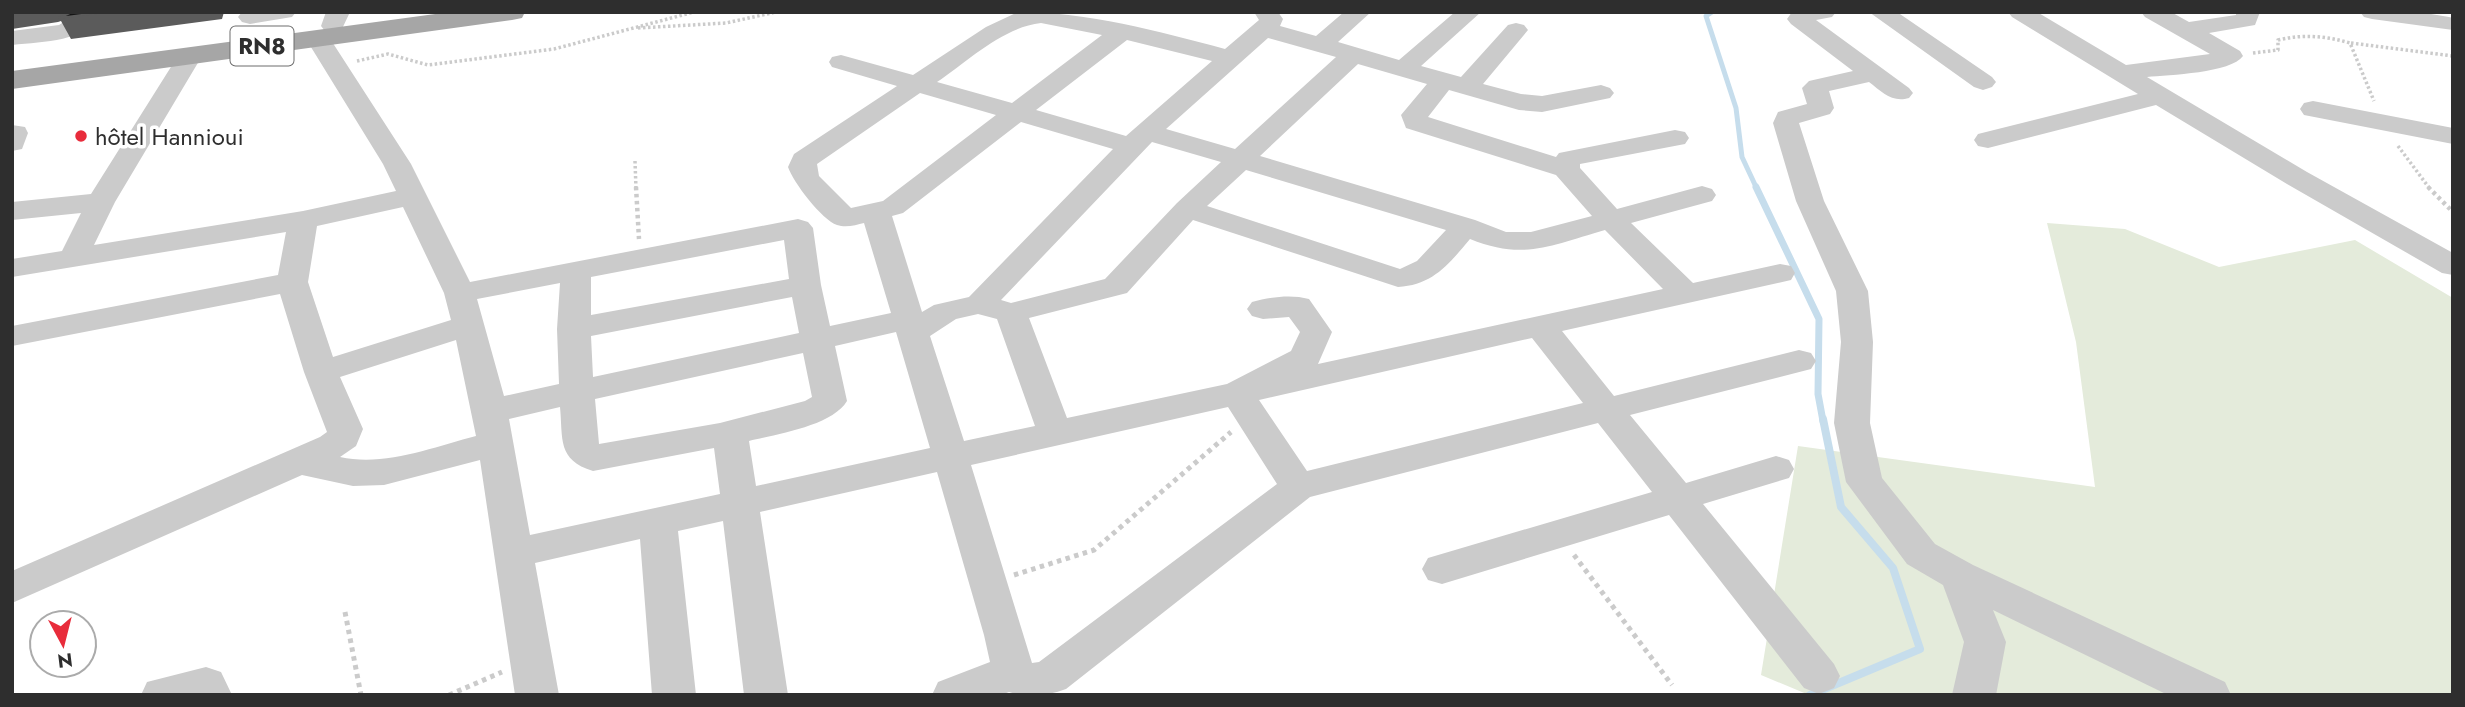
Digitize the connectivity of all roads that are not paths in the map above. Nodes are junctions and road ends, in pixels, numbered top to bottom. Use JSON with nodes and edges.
{"nodes":[{"id":1,"x":92,"y":12,"type":"edge"},
{"id":2,"x":284,"y":12,"type":"edge"},
{"id":3,"x":433,"y":12,"type":"edge"},
{"id":4,"x":512,"y":12,"type":"edge"},
{"id":5,"x":1359,"y":12,"type":"edge"},
{"id":6,"x":1469,"y":12,"type":"edge"},
{"id":7,"x":1824,"y":12,"type":"edge"},
{"id":8,"x":1881,"y":12,"type":"edge"},
{"id":9,"x":2020,"y":12,"type":"edge"},
{"id":10,"x":2153,"y":12,"type":"edge"},
{"id":11,"x":2248,"y":12,"type":"edge"},
{"id":12,"x":2372,"y":12,"type":"edge"},
{"id":13,"x":1265,"y":21,"type":"edge"},
{"id":14,"x":248,"y":22,"type":"edge"},
{"id":15,"x":1128,"y":22,"type":"edge"},
{"id":16,"x":2448,"y":22,"type":"edge"},
{"id":17,"x":1516,"y":30,"type":"dead end"},
{"id":18,"x":2186,"y":30,"type":"junction"},
{"id":19,"x":331,"y":36,"type":"edge"},
{"id":20,"x":12,"y":38,"type":"edge"},
{"id":21,"x":1320,"y":45,"type":"junction"},
{"id":22,"x":1353,"y":55,"type":"junction"},
{"id":23,"x":190,"y":56,"type":"junction"},
{"id":24,"x":1229,"y":58,"type":"junction"},
{"id":25,"x":841,"y":62,"type":"dead end"},
{"id":26,"x":1404,"y":68,"type":"junction"},
{"id":27,"x":12,"y":69,"type":"edge"},
{"id":28,"x":2122,"y":73,"type":"junction"},
{"id":29,"x":12,"y":80,"type":"edge"},
{"id":30,"x":1983,"y":82,"type":"dead end"},
{"id":31,"x":916,"y":83,"type":"junction"},
{"id":32,"x":1453,"y":85,"type":"junction"},
{"id":33,"x":1601,"y":93,"type":"dead end"},
{"id":34,"x":2160,"y":96,"type":"junction"},
{"id":35,"x":2313,"y":109,"type":"dead end"},
{"id":36,"x":1020,"y":112,"type":"junction"},
{"id":37,"x":12,"y":133,"type":"edge"},
{"id":38,"x":2453,"y":136,"type":"edge"},
{"id":39,"x":1675,"y":138,"type":"dead end"},
{"id":40,"x":1140,"y":139,"type":"junction"},
{"id":41,"x":1988,"y":140,"type":"dead end"},
{"id":42,"x":12,"y":144,"type":"edge"},
{"id":43,"x":1240,"y":158,"type":"junction"},
{"id":44,"x":1566,"y":169,"type":"junction"},
{"id":45,"x":1702,"y":195,"type":"dead end"},
{"id":46,"x":412,"y":196,"type":"junction"},
{"id":47,"x":101,"y":201,"type":"junction"},
{"id":48,"x":1187,"y":209,"type":"junction"},
{"id":49,"x":12,"y":211,"type":"edge"},
{"id":50,"x":860,"y":215,"type":"junction"},
{"id":51,"x":303,"y":220,"type":"junction"},
{"id":52,"x":1612,"y":221,"type":"junction"},
{"id":53,"x":1465,"y":226,"type":"junction"},
{"id":54,"x":797,"y":228,"type":"junction"},
{"id":55,"x":73,"y":258,"type":"junction"},
{"id":56,"x":2453,"y":266,"type":"edge"},
{"id":57,"x":12,"y":268,"type":"edge"},
{"id":58,"x":576,"y":272,"type":"junction"},
{"id":59,"x":1780,"y":273,"type":"dead end"},
{"id":60,"x":292,"y":282,"type":"junction"},
{"id":61,"x":805,"y":285,"type":"junction"},
{"id":62,"x":460,"y":293,"type":"junction"},
{"id":63,"x":1686,"y":293,"type":"junction"},
{"id":64,"x":996,"y":308,"type":"junction"},
{"id":65,"x":1263,"y":309,"type":"dead end"},
{"id":66,"x":466,"y":326,"type":"junction"},
{"id":67,"x":911,"y":326,"type":"junction"},
{"id":68,"x":1540,"y":326,"type":"junction"},
{"id":69,"x":573,"y":329,"type":"junction"},
{"id":70,"x":12,"y":336,"type":"edge"},
{"id":71,"x":818,"y":339,"type":"junction"},
{"id":72,"x":1798,"y":362,"type":"dead end"},
{"id":73,"x":321,"y":372,"type":"junction"},
{"id":74,"x":575,"y":392,"type":"junction"},
{"id":75,"x":1243,"y":404,"type":"junction"},
{"id":76,"x":1608,"y":411,"type":"junction"},
{"id":77,"x":493,"y":427,"type":"junction"},
{"id":78,"x":730,"y":432,"type":"junction"},
{"id":79,"x":1055,"y":433,"type":"junction"},
{"id":80,"x":951,"y":457,"type":"junction"},
{"id":81,"x":298,"y":461,"type":"junction"},
{"id":82,"x":1776,"y":470,"type":"dead end"},
{"id":83,"x":1298,"y":487,"type":"junction"},
{"id":84,"x":1677,"y":498,"type":"junction"},
{"id":85,"x":740,"y":503,"type":"junction"},
{"id":86,"x":657,"y":521,"type":"junction"},
{"id":87,"x":514,"y":553,"type":"junction"},
{"id":88,"x":1442,"y":569,"type":"dead end"},
{"id":89,"x":1959,"y":576,"type":"junction"},
{"id":90,"x":12,"y":588,"type":"edge"},
{"id":91,"x":1012,"y":672,"type":"junction"},
{"id":92,"x":1819,"y":676,"type":"dead end"},
{"id":93,"x":162,"y":695,"type":"edge"},
{"id":94,"x":211,"y":695,"type":"edge"},
{"id":95,"x":537,"y":695,"type":"edge"},
{"id":96,"x":674,"y":695,"type":"edge"},
{"id":97,"x":766,"y":695,"type":"edge"},
{"id":98,"x":953,"y":695,"type":"edge"},
{"id":99,"x":1974,"y":695,"type":"edge"},
{"id":100,"x":2210,"y":695,"type":"edge"}],
"edges":[{"from":1,"to":20,"type":"street"},
{"from":2,"to":14,"type":"street"},
{"from":3,"to":19,"type":"main road","number":"RN8"},
{"from":4,"to":19,"type":"main road","number":"RN8"},
{"from":5,"to":21,"type":"street"},
{"from":6,"to":26,"type":"street"},
{"from":7,"to":89,"type":"street"},
{"from":8,"to":30,"type":"street"},
{"from":9,"to":28,"type":"street"},
{"from":10,"to":18,"type":"street"},
{"from":11,"to":18,"type":"street"},
{"from":12,"to":16,"type":"street"},
{"from":13,"to":21,"type":"street"},
{"from":13,"to":24,"type":"street"},
{"from":14,"to":19,"type":"main road","number":"RN8"},
{"from":14,"to":27,"type":"main road","number":"RN8"},
{"from":15,"to":24,"type":"street"},
{"from":15,"to":31,"type":"street"},
{"from":15,"to":36,"type":"street"},
{"from":17,"to":32,"type":"street"},
{"from":18,"to":28,"type":"street"},
{"from":19,"to":23,"type":"main road","number":"RN8"},
{"from":19,"to":46,"type":"street"},
{"from":21,"to":22,"type":"street"},
{"from":22,"to":26,"type":"street"},
{"from":22,"to":43,"type":"street"},
{"from":23,"to":29,"type":"main road","number":"RN8"},
{"from":23,"to":47,"type":"street"},
{"from":24,"to":40,"type":"street"},
{"from":25,"to":31,"type":"street"},
{"from":26,"to":32,"type":"street"},
{"from":28,"to":34,"type":"street"},
{"from":31,"to":36,"type":"street"},
{"from":31,"to":50,"type":"street"},
{"from":32,"to":33,"type":"street"},
{"from":32,"to":44,"type":"street"},
{"from":34,"to":41,"type":"street"},
{"from":34,"to":56,"type":"street"},
{"from":35,"to":38,"type":"street"},
{"from":36,"to":40,"type":"street"},
{"from":36,"to":50,"type":"street"},
{"from":37,"to":42,"type":"street"},
{"from":39,"to":44,"type":"street"},
{"from":40,"to":43,"type":"street"},
{"from":40,"to":64,"type":"street"},
{"from":43,"to":48,"type":"street"},
{"from":43,"to":53,"type":"street"},
{"from":44,"to":52,"type":"street"},
{"from":45,"to":52,"type":"street"},
{"from":46,"to":51,"type":"street"},
{"from":46,"to":62,"type":"street"},
{"from":47,"to":49,"type":"street"},
{"from":47,"to":55,"type":"street"},
{"from":48,"to":53,"type":"street"},
{"from":48,"to":64,"type":"street"},
{"from":50,"to":54,"type":"street"},
{"from":50,"to":67,"type":"street"},
{"from":51,"to":55,"type":"street"},
{"from":51,"to":60,"type":"street"},
{"from":52,"to":53,"type":"street"},
{"from":52,"to":63,"type":"street"},
{"from":54,"to":58,"type":"street"},
{"from":54,"to":61,"type":"street"},
{"from":55,"to":57,"type":"street"},
{"from":58,"to":62,"type":"street"},
{"from":58,"to":69,"type":"street"},
{"from":59,"to":63,"type":"street"},
{"from":60,"to":70,"type":"street"},
{"from":60,"to":73,"type":"street"},
{"from":61,"to":69,"type":"street"},
{"from":61,"to":71,"type":"street"},
{"from":62,"to":66,"type":"street"},
{"from":63,"to":68,"type":"street"},
{"from":64,"to":67,"type":"street"},
{"from":64,"to":79,"type":"street"},
{"from":65,"to":75,"type":"street"},
{"from":66,"to":73,"type":"street"},
{"from":66,"to":77,"type":"street"},
{"from":67,"to":71,"type":"street"},
{"from":67,"to":80,"type":"street"},
{"from":68,"to":75,"type":"street"},
{"from":68,"to":76,"type":"street"},
{"from":69,"to":74,"type":"street"},
{"from":71,"to":74,"type":"street"},
{"from":71,"to":78,"type":"street"},
{"from":72,"to":76,"type":"street"},
{"from":73,"to":81,"type":"street"},
{"from":74,"to":77,"type":"street"},
{"from":74,"to":78,"type":"street"},
{"from":75,"to":79,"type":"street"},
{"from":75,"to":83,"type":"street"},
{"from":76,"to":83,"type":"street"},
{"from":76,"to":84,"type":"street"},
{"from":77,"to":81,"type":"street"},
{"from":77,"to":87,"type":"street"},
{"from":78,"to":85,"type":"street"},
{"from":79,"to":80,"type":"street"},
{"from":80,"to":85,"type":"street"},
{"from":80,"to":91,"type":"street"},
{"from":81,"to":90,"type":"street"},
{"from":82,"to":84,"type":"street"},
{"from":83,"to":91,"type":"street"},
{"from":84,"to":88,"type":"street"},
{"from":84,"to":92,"type":"street"},
{"from":85,"to":86,"type":"street"},
{"from":85,"to":97,"type":"street"},
{"from":86,"to":87,"type":"street"},
{"from":86,"to":96,"type":"street"},
{"from":87,"to":95,"type":"street"},
{"from":89,"to":99,"type":"street"},
{"from":89,"to":100,"type":"street"},
{"from":91,"to":98,"type":"street"},
{"from":93,"to":94,"type":"street"}]}
